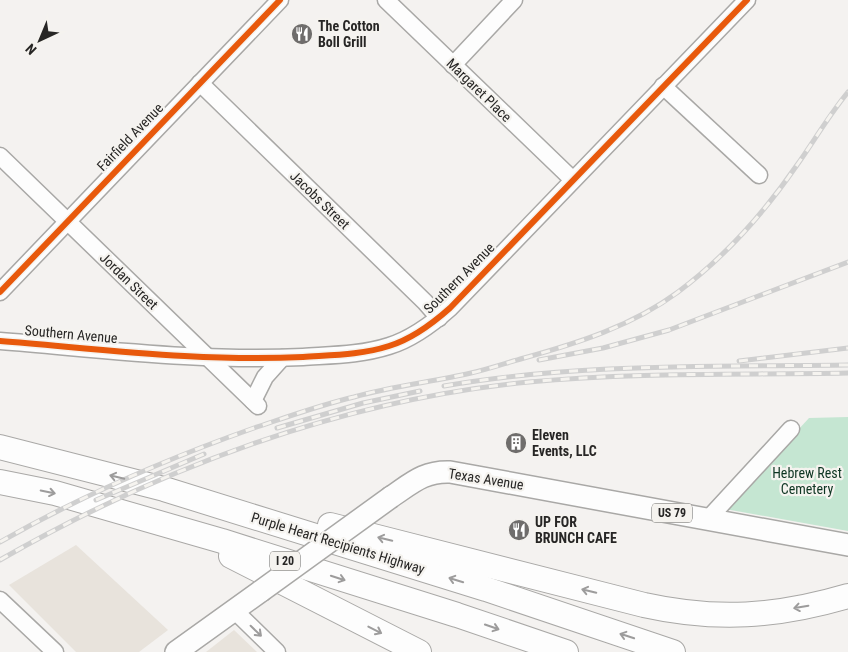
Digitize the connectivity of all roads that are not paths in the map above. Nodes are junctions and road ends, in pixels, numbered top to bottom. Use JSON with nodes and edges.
{"nodes":[{"id":1,"x":280,"y":0,"type":"edge"},
{"id":2,"x":386,"y":0,"type":"edge"},
{"id":3,"x":514,"y":0,"type":"edge"},
{"id":4,"x":747,"y":0,"type":"edge"},
{"id":5,"x":453,"y":65,"type":"junction"},
{"id":6,"x":200,"y":83,"type":"junction"},
{"id":7,"x":663,"y":86,"type":"junction"},
{"id":8,"x":0,"y":156,"type":"edge"},
{"id":9,"x":760,"y":175,"type":"dead end"},
{"id":10,"x":573,"y":180,"type":"junction"},
{"id":11,"x":67,"y":221,"type":"junction"},
{"id":12,"x":0,"y":292,"type":"edge"},
{"id":13,"x":439,"y":318,"type":"junction"},
{"id":14,"x":0,"y":341,"type":"edge"},
{"id":15,"x":208,"y":358,"type":"junction"},
{"id":16,"x":282,"y":358,"type":"junction"},
{"id":17,"x":791,"y":429,"type":"dead end"},
{"id":18,"x":0,"y":447,"type":"edge"},
{"id":19,"x":0,"y":482,"type":"edge"},
{"id":20,"x":164,"y":489,"type":"junction"},
{"id":21,"x":708,"y":519,"type":"junction"},
{"id":22,"x":176,"y":527,"type":"junction"},
{"id":23,"x":848,"y":545,"type":"edge"},
{"id":24,"x":848,"y":596,"type":"edge"},
{"id":25,"x":0,"y":600,"type":"edge"},
{"id":26,"x":234,"y":610,"type":"junction"},
{"id":27,"x":55,"y":652,"type":"edge"},
{"id":28,"x":176,"y":652,"type":"edge"},
{"id":29,"x":278,"y":652,"type":"edge"},
{"id":30,"x":419,"y":652,"type":"edge"},
{"id":31,"x":566,"y":652,"type":"edge"},
{"id":32,"x":673,"y":652,"type":"edge"}],
"edges":[{"from":1,"to":6,"type":"street","name":"Fairfield Avenue"},
{"from":2,"to":5,"type":"street","name":"Margaret Place"},
{"from":3,"to":5,"type":"street"},
{"from":4,"to":7,"type":"street","name":"Southern Avenue"},
{"from":5,"to":10,"type":"street","name":"Margaret Place"},
{"from":6,"to":11,"type":"street","name":"Fairfield Avenue"},
{"from":6,"to":13,"type":"street","name":"Jacobs Street"},
{"from":7,"to":9,"type":"street"},
{"from":7,"to":10,"type":"street","name":"Southern Avenue"},
{"from":8,"to":11,"type":"street","name":"Jordan Street"},
{"from":10,"to":13,"type":"street","name":"Southern Avenue"},
{"from":11,"to":12,"type":"street","name":"Fairfield Avenue"},
{"from":11,"to":15,"type":"street","name":"Jordan Street"},
{"from":13,"to":16,"type":"street","name":"Southern Avenue"},
{"from":14,"to":15,"type":"street","name":"Southern Avenue"},
{"from":15,"to":16,"type":"street","name":"Southern Avenue"},
{"from":15,"to":16,"type":"street","name":"Jordan Street"},
{"from":17,"to":21,"type":"street"},
{"from":20,"to":18,"type":"highway","name":"Purple Heart Recipients Highway","number":"I 20","one_way":true},
{"from":19,"to":22,"type":"highway","number":"I 20","one_way":true},
{"from":24,"to":20,"type":"highway","one_way":true},
{"from":32,"to":20,"type":"highway","name":"Purple Heart Recipients Highway","number":"I 20","one_way":true},
{"from":21,"to":23,"type":"main road","name":"Texas Avenue","number":"US 79"},
{"from":21,"to":26,"type":"main road","name":"Texas Avenue","number":"US 79","bridge":true},
{"from":22,"to":30,"type":"highway","one_way":true},
{"from":22,"to":31,"type":"highway","number":"I 20","one_way":true},
{"from":25,"to":27,"type":"street"},
{"from":26,"to":28,"type":"main road","name":"Texas Avenue","number":"US 79"},
{"from":26,"to":29,"type":"street","one_way":true}]}
